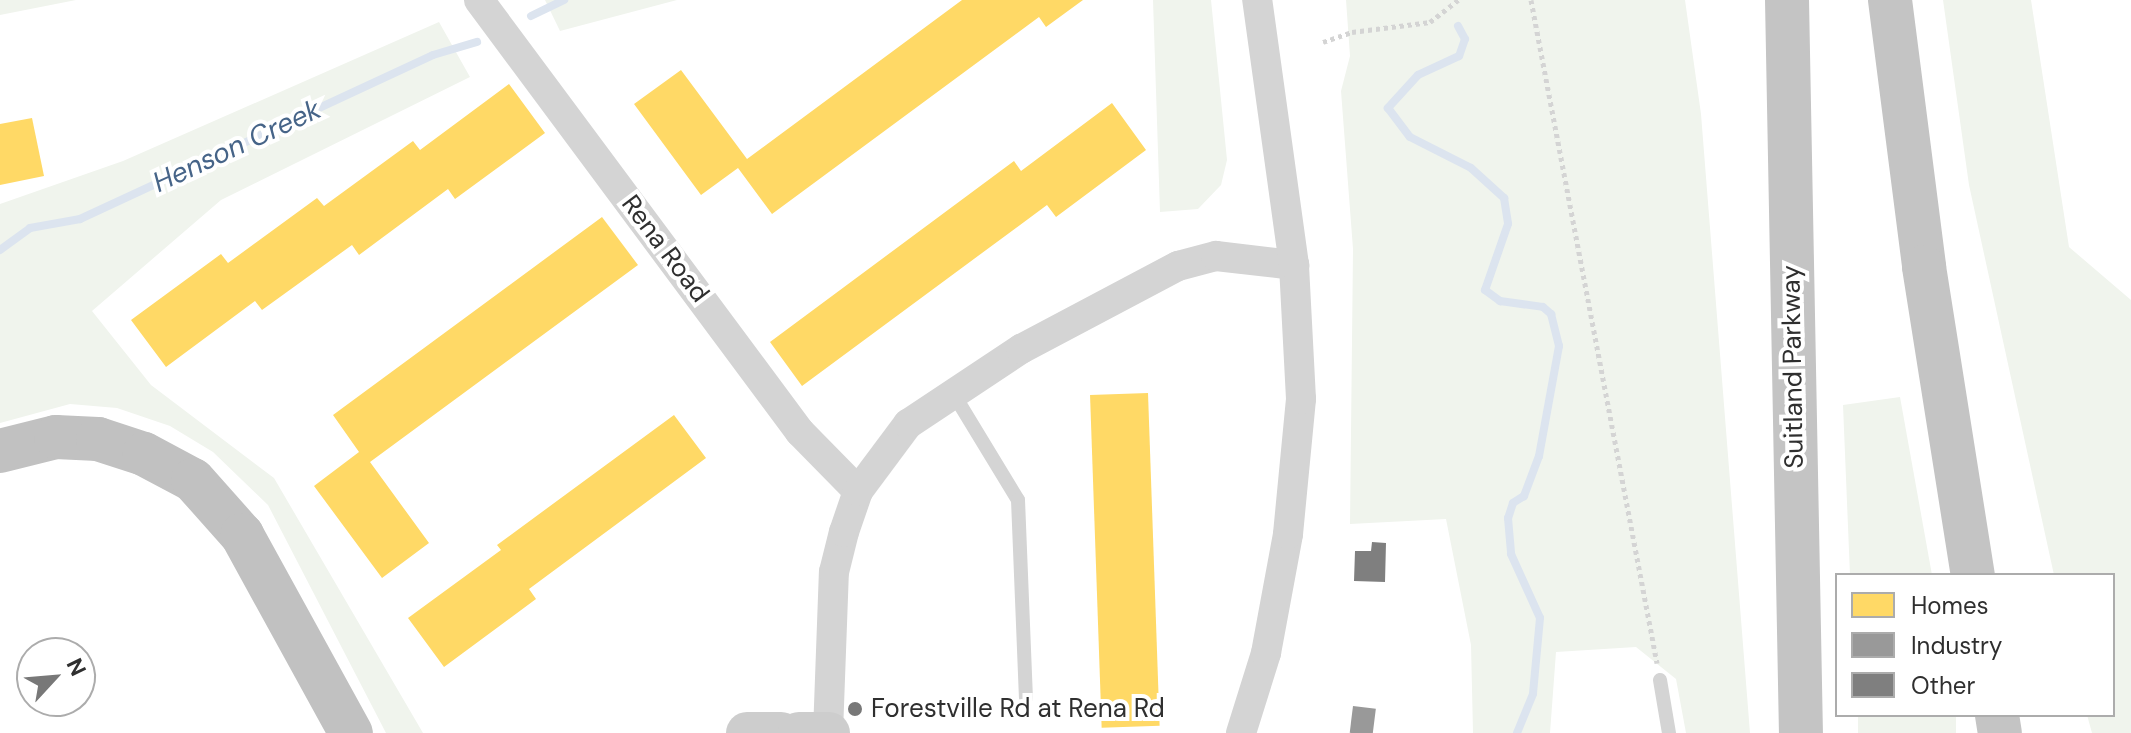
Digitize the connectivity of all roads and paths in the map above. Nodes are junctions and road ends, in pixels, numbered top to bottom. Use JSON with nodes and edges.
{"nodes":[{"id":1,"x":479,"y":0,"type":"edge"},
{"id":2,"x":1257,"y":0,"type":"edge"},
{"id":3,"x":1458,"y":0,"type":"edge"},
{"id":4,"x":1531,"y":0,"type":"edge"},
{"id":5,"x":1787,"y":0,"type":"edge"},
{"id":6,"x":1890,"y":0,"type":"edge"},
{"id":7,"x":1323,"y":42,"type":"dead end"},
{"id":8,"x":1294,"y":265,"type":"junction"},
{"id":9,"x":953,"y":392,"type":"junction"},
{"id":10,"x":0,"y":451,"type":"edge"},
{"id":11,"x":858,"y":491,"type":"junction"},
{"id":12,"x":1973,"y":573,"type":"edge"},
{"id":13,"x":1660,"y":680,"type":"joint"},
{"id":14,"x":1026,"y":698,"type":"dead end"},
{"id":15,"x":351,"y":733,"type":"edge"},
{"id":16,"x":747,"y":733,"type":"edge"},
{"id":17,"x":781,"y":733,"type":"edge"},
{"id":18,"x":799,"y":733,"type":"edge"},
{"id":19,"x":828,"y":733,"type":"edge"},
{"id":20,"x":1241,"y":733,"type":"edge"},
{"id":21,"x":1669,"y":733,"type":"edge"},
{"id":22,"x":1801,"y":733,"type":"edge"}],
"edges":[{"from":1,"to":11,"type":"street","name":"Rena Road"},
{"from":2,"to":8,"type":"street"},
{"from":3,"to":7,"type":"path"},
{"from":4,"to":13,"type":"path"},
{"from":5,"to":22,"type":"highway","name":"Suitland Parkway"},
{"from":6,"to":12,"type":"highway"},
{"from":8,"to":9,"type":"street"},
{"from":8,"to":20,"type":"street"},
{"from":9,"to":11,"type":"street"},
{"from":9,"to":14,"type":"lane"},
{"from":10,"to":15,"type":"highway"},
{"from":11,"to":19,"type":"street"},
{"from":13,"to":21,"type":"lane"},
{"from":16,"to":17,"type":"main road"},
{"from":18,"to":19,"type":"main road"}]}
